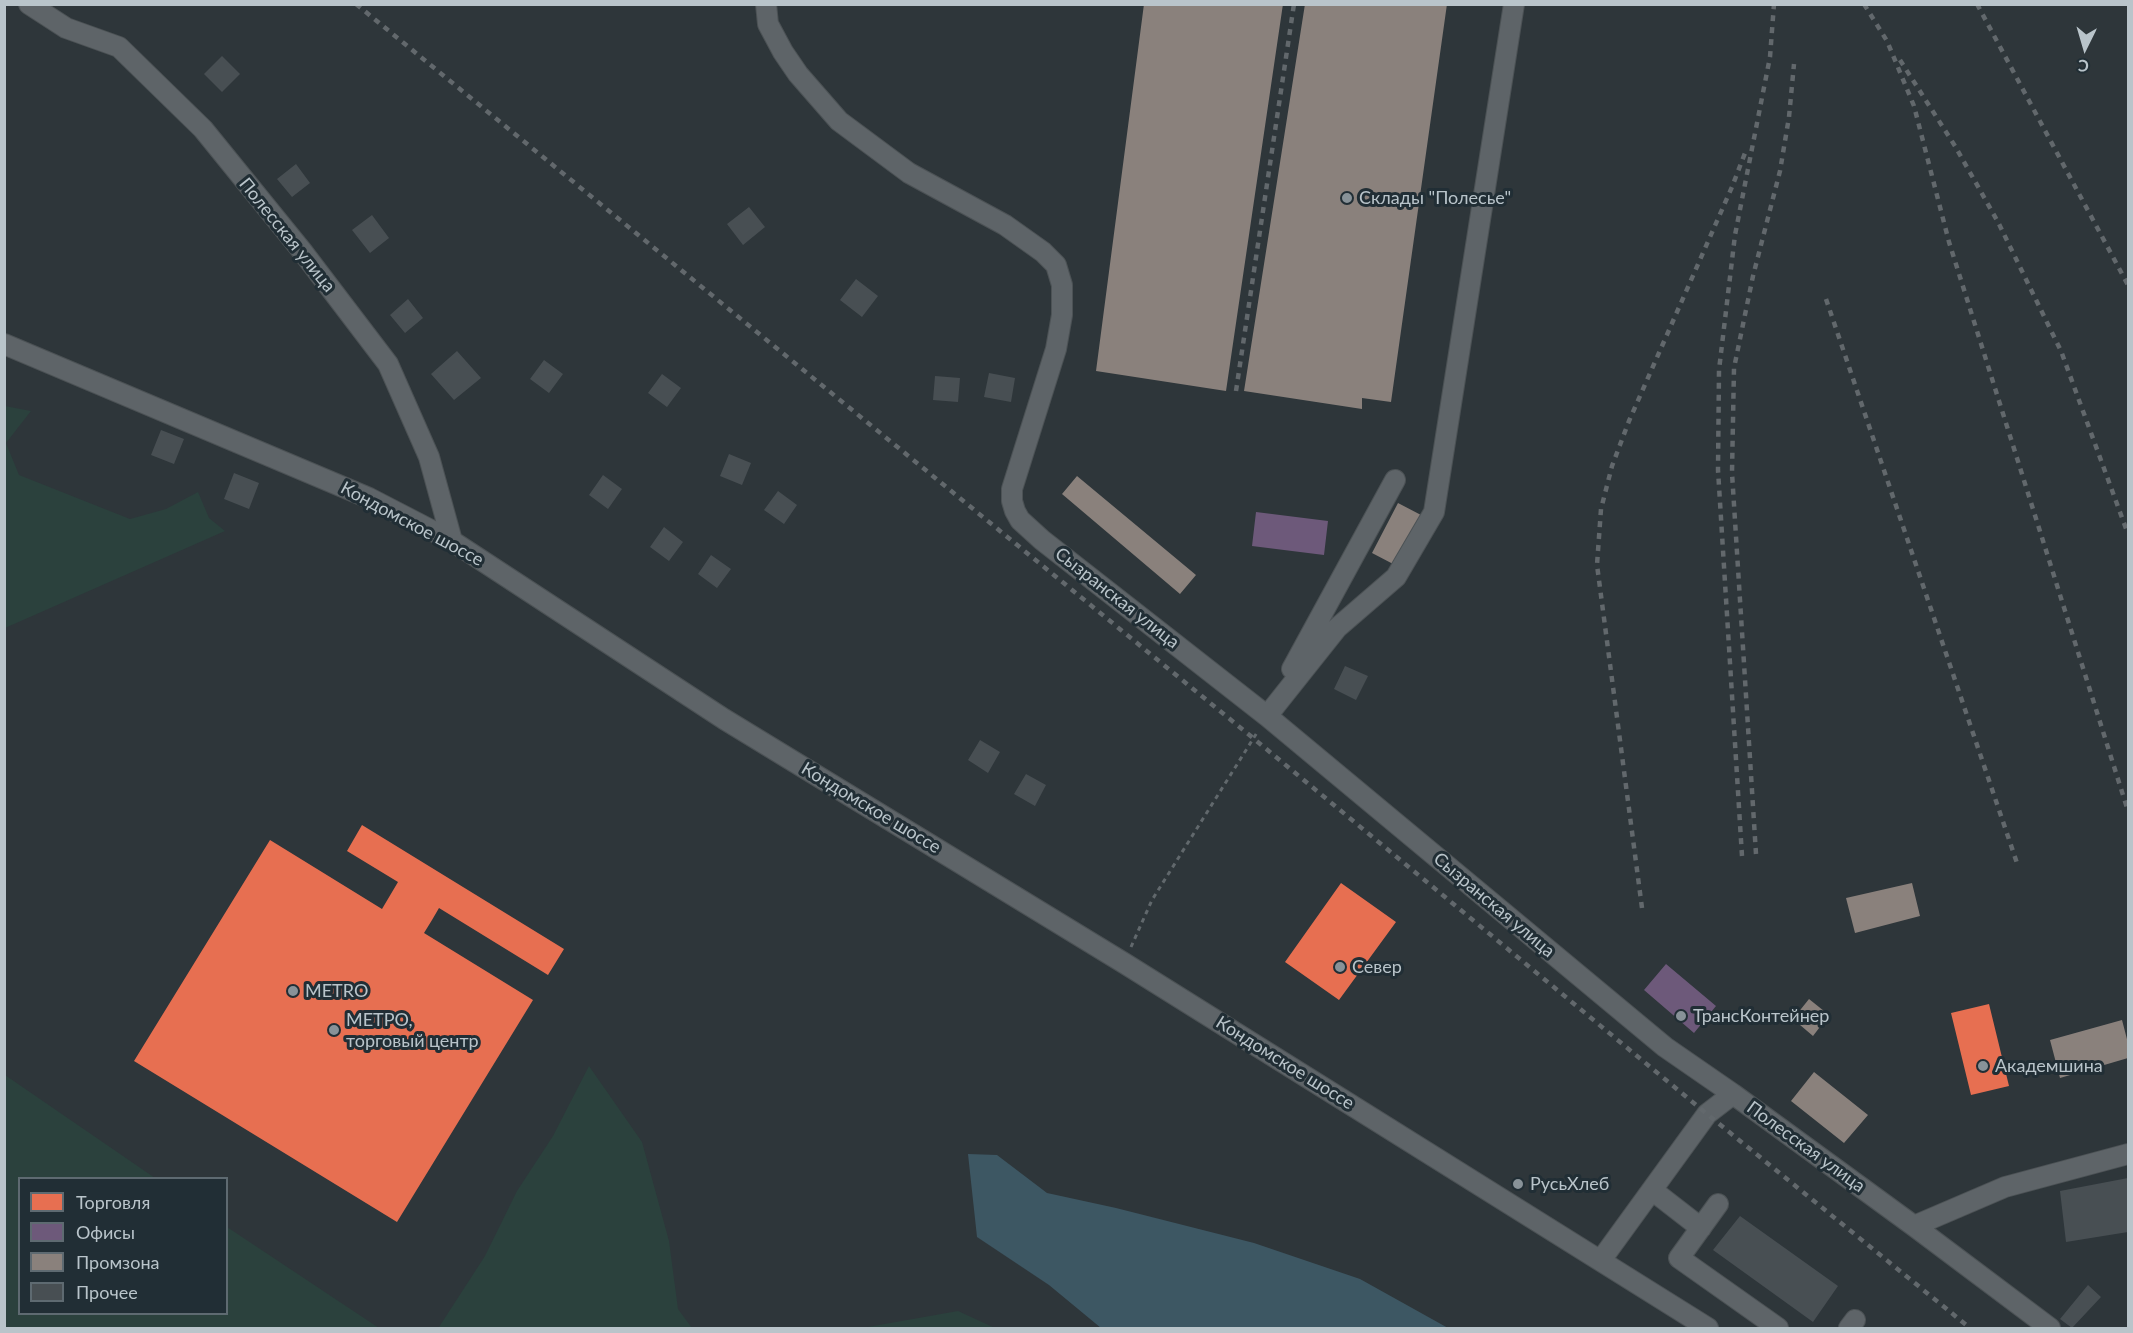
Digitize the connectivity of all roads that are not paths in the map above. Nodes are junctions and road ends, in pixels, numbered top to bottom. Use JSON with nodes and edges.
{"nodes":[{"id":1,"x":29,"y":4,"type":"edge"},
{"id":2,"x":766,"y":4,"type":"edge"},
{"id":3,"x":1514,"y":4,"type":"edge"},
{"id":4,"x":4,"y":344,"type":"edge"},
{"id":5,"x":1395,"y":480,"type":"dead end"},
{"id":6,"x":452,"y":541,"type":"junction"},
{"id":7,"x":1267,"y":716,"type":"junction"},
{"id":8,"x":1733,"y":1094,"type":"junction"},
{"id":9,"x":2128,"y":1154,"type":"edge"},
{"id":10,"x":1652,"y":1190,"type":"junction"},
{"id":11,"x":1718,"y":1204,"type":"dead end"},
{"id":12,"x":1914,"y":1226,"type":"junction"},
{"id":13,"x":1701,"y":1228,"type":"junction"},
{"id":14,"x":1601,"y":1260,"type":"junction"},
{"id":15,"x":1708,"y":1329,"type":"edge"},
{"id":16,"x":1778,"y":1329,"type":"edge"},
{"id":17,"x":2050,"y":1329,"type":"edge"}],
"edges":[{"from":1,"to":6,"type":"street","name":"Полесская улица"},
{"from":2,"to":7,"type":"street","name":"Сызранская улица"},
{"from":3,"to":7,"type":"street"},
{"from":4,"to":6,"type":"street","name":"Кондомское шоссе"},
{"from":5,"to":7,"type":"street"},
{"from":6,"to":14,"type":"street","name":"Кондомское шоссе"},
{"from":7,"to":8,"type":"street","name":"Сызранская улица"},
{"from":8,"to":10,"type":"street","name":"Полесская улица"},
{"from":8,"to":12,"type":"street","name":"Полесская улица"},
{"from":9,"to":12,"type":"street"},
{"from":10,"to":13,"type":"street"},
{"from":10,"to":14,"type":"street","name":"Полесская улица"},
{"from":11,"to":13,"type":"street"},
{"from":12,"to":17,"type":"street","name":"Полесская улица"},
{"from":13,"to":16,"type":"street"},
{"from":14,"to":15,"type":"street","name":"Кондомское шоссе"}]}
